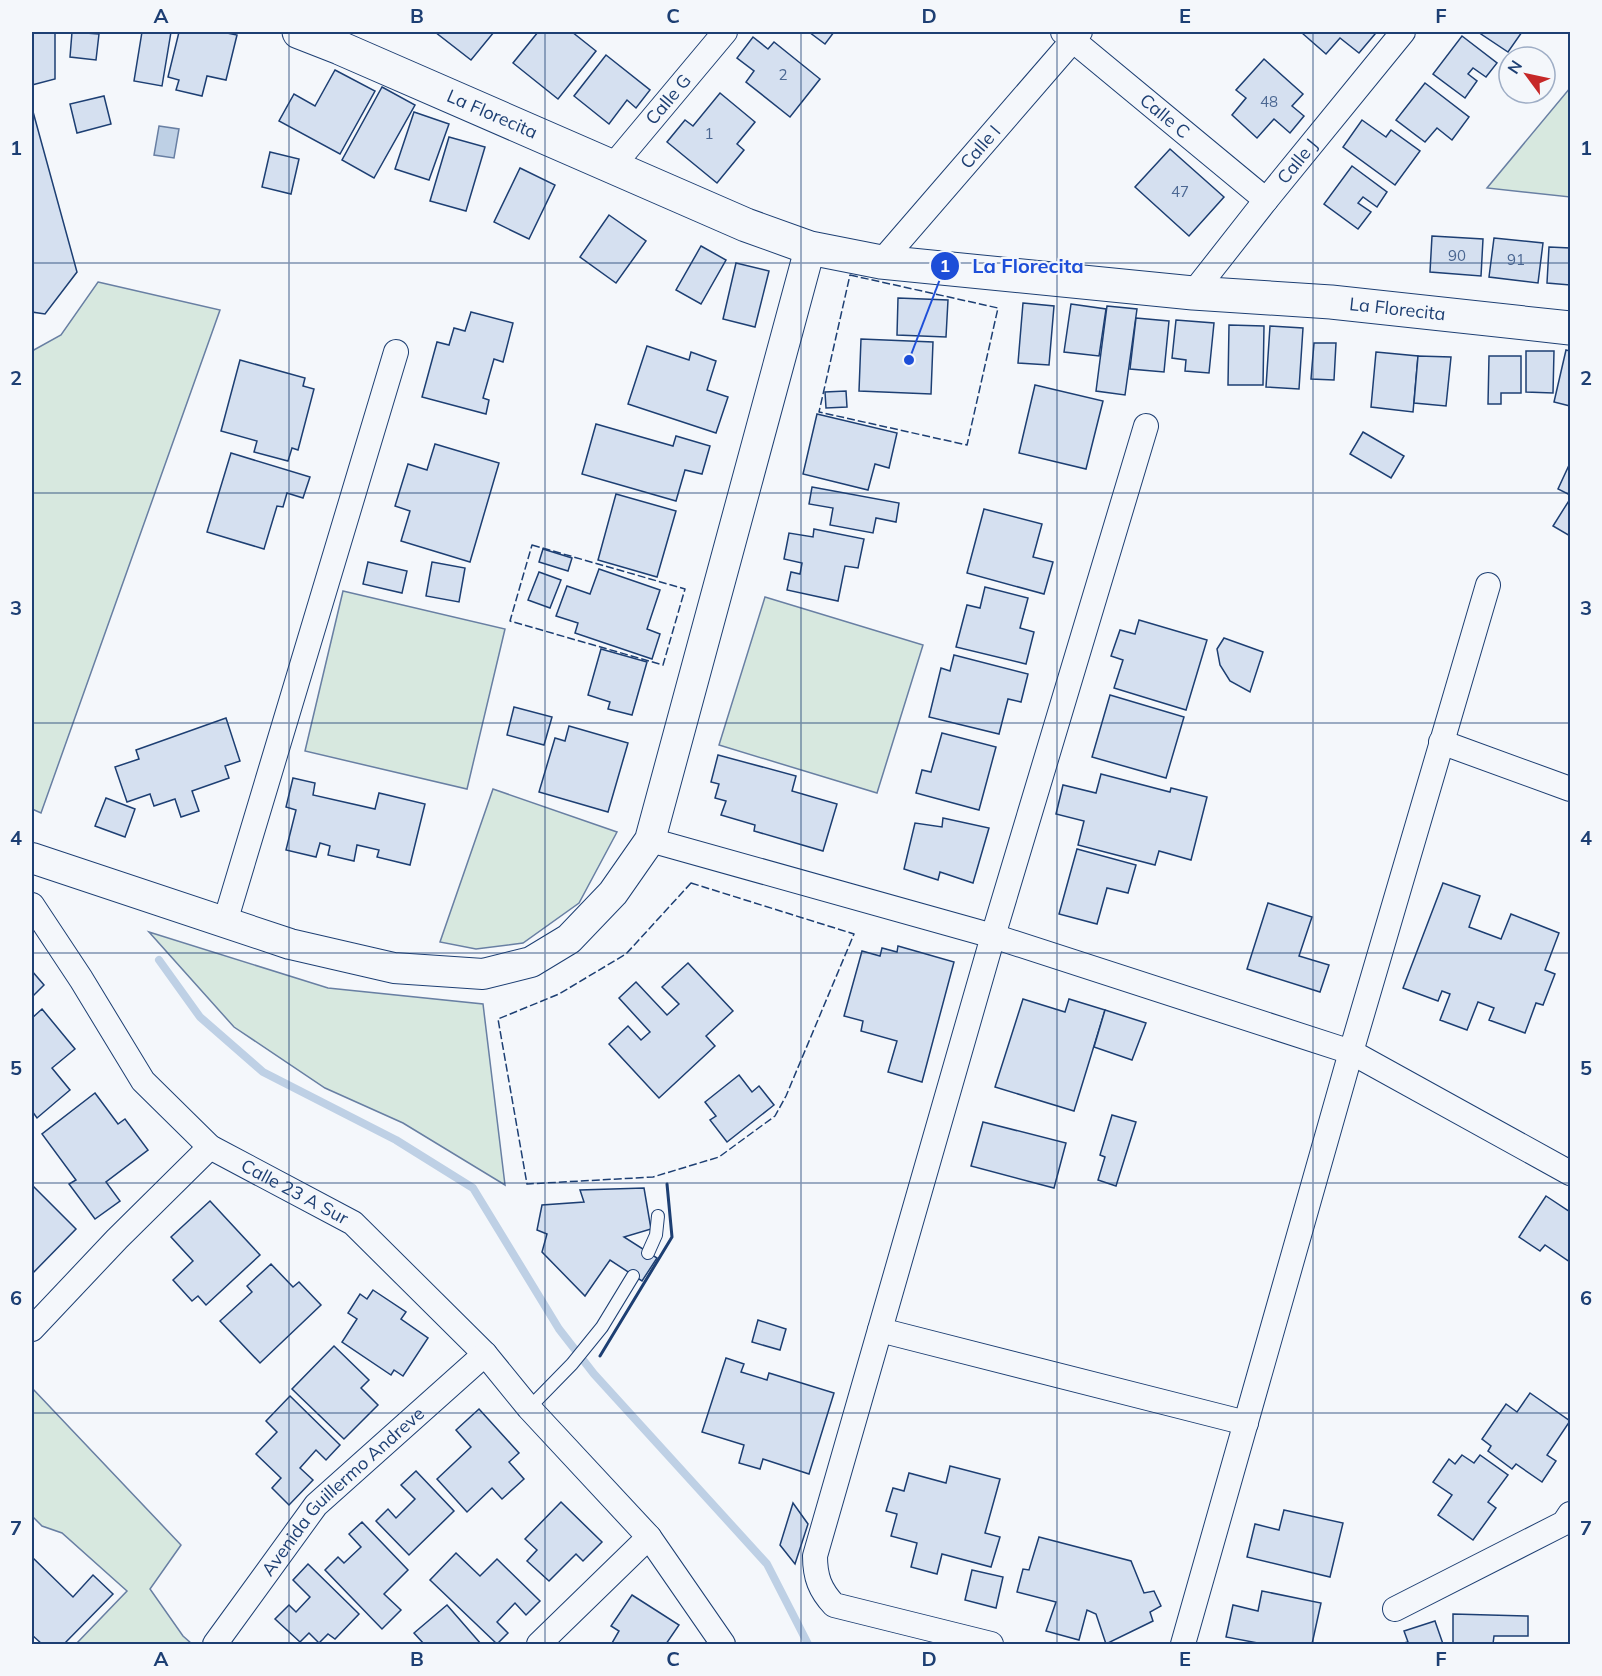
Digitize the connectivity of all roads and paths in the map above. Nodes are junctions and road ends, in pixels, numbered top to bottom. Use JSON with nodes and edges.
{"nodes":[{"id":1,"x":299,"y":32,"type":"edge"},
{"id":2,"x":725,"y":32,"type":"edge"},
{"id":3,"x":1403,"y":32,"type":"edge"},
{"id":4,"x":1072,"y":34,"type":"edge"},
{"id":5,"x":347,"y":40,"type":"edge"},
{"id":6,"x":612,"y":167,"type":"junction"},
{"id":7,"x":1266,"y":200,"type":"junction"},
{"id":8,"x":810,"y":248,"type":"junction"},
{"id":9,"x":881,"y":262,"type":"junction"},
{"id":10,"x":1193,"y":293,"type":"junction"},
{"id":11,"x":1570,"y":328,"type":"edge"},
{"id":12,"x":396,"y":352,"type":"dead end"},
{"id":13,"x":1146,"y":426,"type":"dead end"},
{"id":14,"x":1488,"y":585,"type":"dead end"},
{"id":15,"x":1441,"y":742,"type":"junction"},
{"id":16,"x":1570,"y":789,"type":"edge"},
{"id":17,"x":650,"y":840,"type":"junction"},
{"id":18,"x":32,"y":858,"type":"edge"},
{"id":19,"x":32,"y":905,"type":"edge"},
{"id":20,"x":225,"y":922,"type":"junction"},
{"id":21,"x":993,"y":936,"type":"junction"},
{"id":22,"x":1351,"y":1053,"type":"junction"},
{"id":23,"x":210,"y":1147,"type":"junction"},
{"id":24,"x":1570,"y":1173,"type":"edge"},
{"id":25,"x":658,"y":1216,"type":"dead end"},
{"id":26,"x":648,"y":1253,"type":"dead end"},
{"id":27,"x":633,"y":1276,"type":"dead end"},
{"id":28,"x":32,"y":1329,"type":"edge"},
{"id":29,"x":880,"y":1330,"type":"junction"},
{"id":30,"x":485,"y":1354,"type":"junction"},
{"id":31,"x":529,"y":1408,"type":"junction"},
{"id":32,"x":1246,"y":1423,"type":"junction"},
{"id":33,"x":1570,"y":1514,"type":"edge"},
{"id":34,"x":649,"y":1537,"type":"junction"},
{"id":35,"x":1395,"y":1609,"type":"dead end"},
{"id":36,"x":215,"y":1644,"type":"edge"},
{"id":37,"x":539,"y":1644,"type":"edge"},
{"id":38,"x":723,"y":1644,"type":"edge"},
{"id":39,"x":991,"y":1644,"type":"edge"},
{"id":40,"x":1183,"y":1644,"type":"edge"}],
"edges":[{"from":1,"to":5,"type":"main road","name":"La Florecita"},
{"from":2,"to":6,"type":"street","name":"Calle G"},
{"from":3,"to":7,"type":"street","name":"Calle J"},
{"from":4,"to":7,"type":"street","name":"Calle C"},
{"from":4,"to":9,"type":"street","name":"Calle I"},
{"from":5,"to":6,"type":"main road","name":"La Florecita"},
{"from":6,"to":8,"type":"main road","name":"La Florecita"},
{"from":7,"to":10,"type":"street","name":"Calle J"},
{"from":8,"to":9,"type":"main road","name":"La Florecita"},
{"from":8,"to":17,"type":"street"},
{"from":9,"to":10,"type":"main road","name":"La Florecita"},
{"from":10,"to":11,"type":"main road","name":"La Florecita"},
{"from":12,"to":20,"type":"street"},
{"from":13,"to":21,"type":"street"},
{"from":14,"to":15,"type":"street"},
{"from":15,"to":16,"type":"street"},
{"from":15,"to":22,"type":"street"},
{"from":17,"to":20,"type":"street"},
{"from":17,"to":21,"type":"street"},
{"from":18,"to":20,"type":"street"},
{"from":19,"to":23,"type":"street","name":"Calle 23 A Sur"},
{"from":21,"to":22,"type":"street"},
{"from":21,"to":29,"type":"street"},
{"from":22,"to":24,"type":"street"},
{"from":22,"to":32,"type":"street"},
{"from":23,"to":28,"type":"street"},
{"from":23,"to":30,"type":"street","name":"Calle 23 A Sur"},
{"from":25,"to":26,"type":"lane"},
{"from":27,"to":31,"type":"lane"},
{"from":29,"to":32,"type":"street"},
{"from":29,"to":39,"type":"street"},
{"from":30,"to":31,"type":"street","name":"Calle 23 A Sur"},
{"from":30,"to":36,"type":"street","name":"Avenida Guillermo Andreve"},
{"from":31,"to":34,"type":"street","name":"Calle 23 A Sur"},
{"from":32,"to":40,"type":"street"},
{"from":33,"to":35,"type":"street"},
{"from":34,"to":37,"type":"street"},
{"from":34,"to":38,"type":"street","name":"Calle 23 A Sur"}]}
